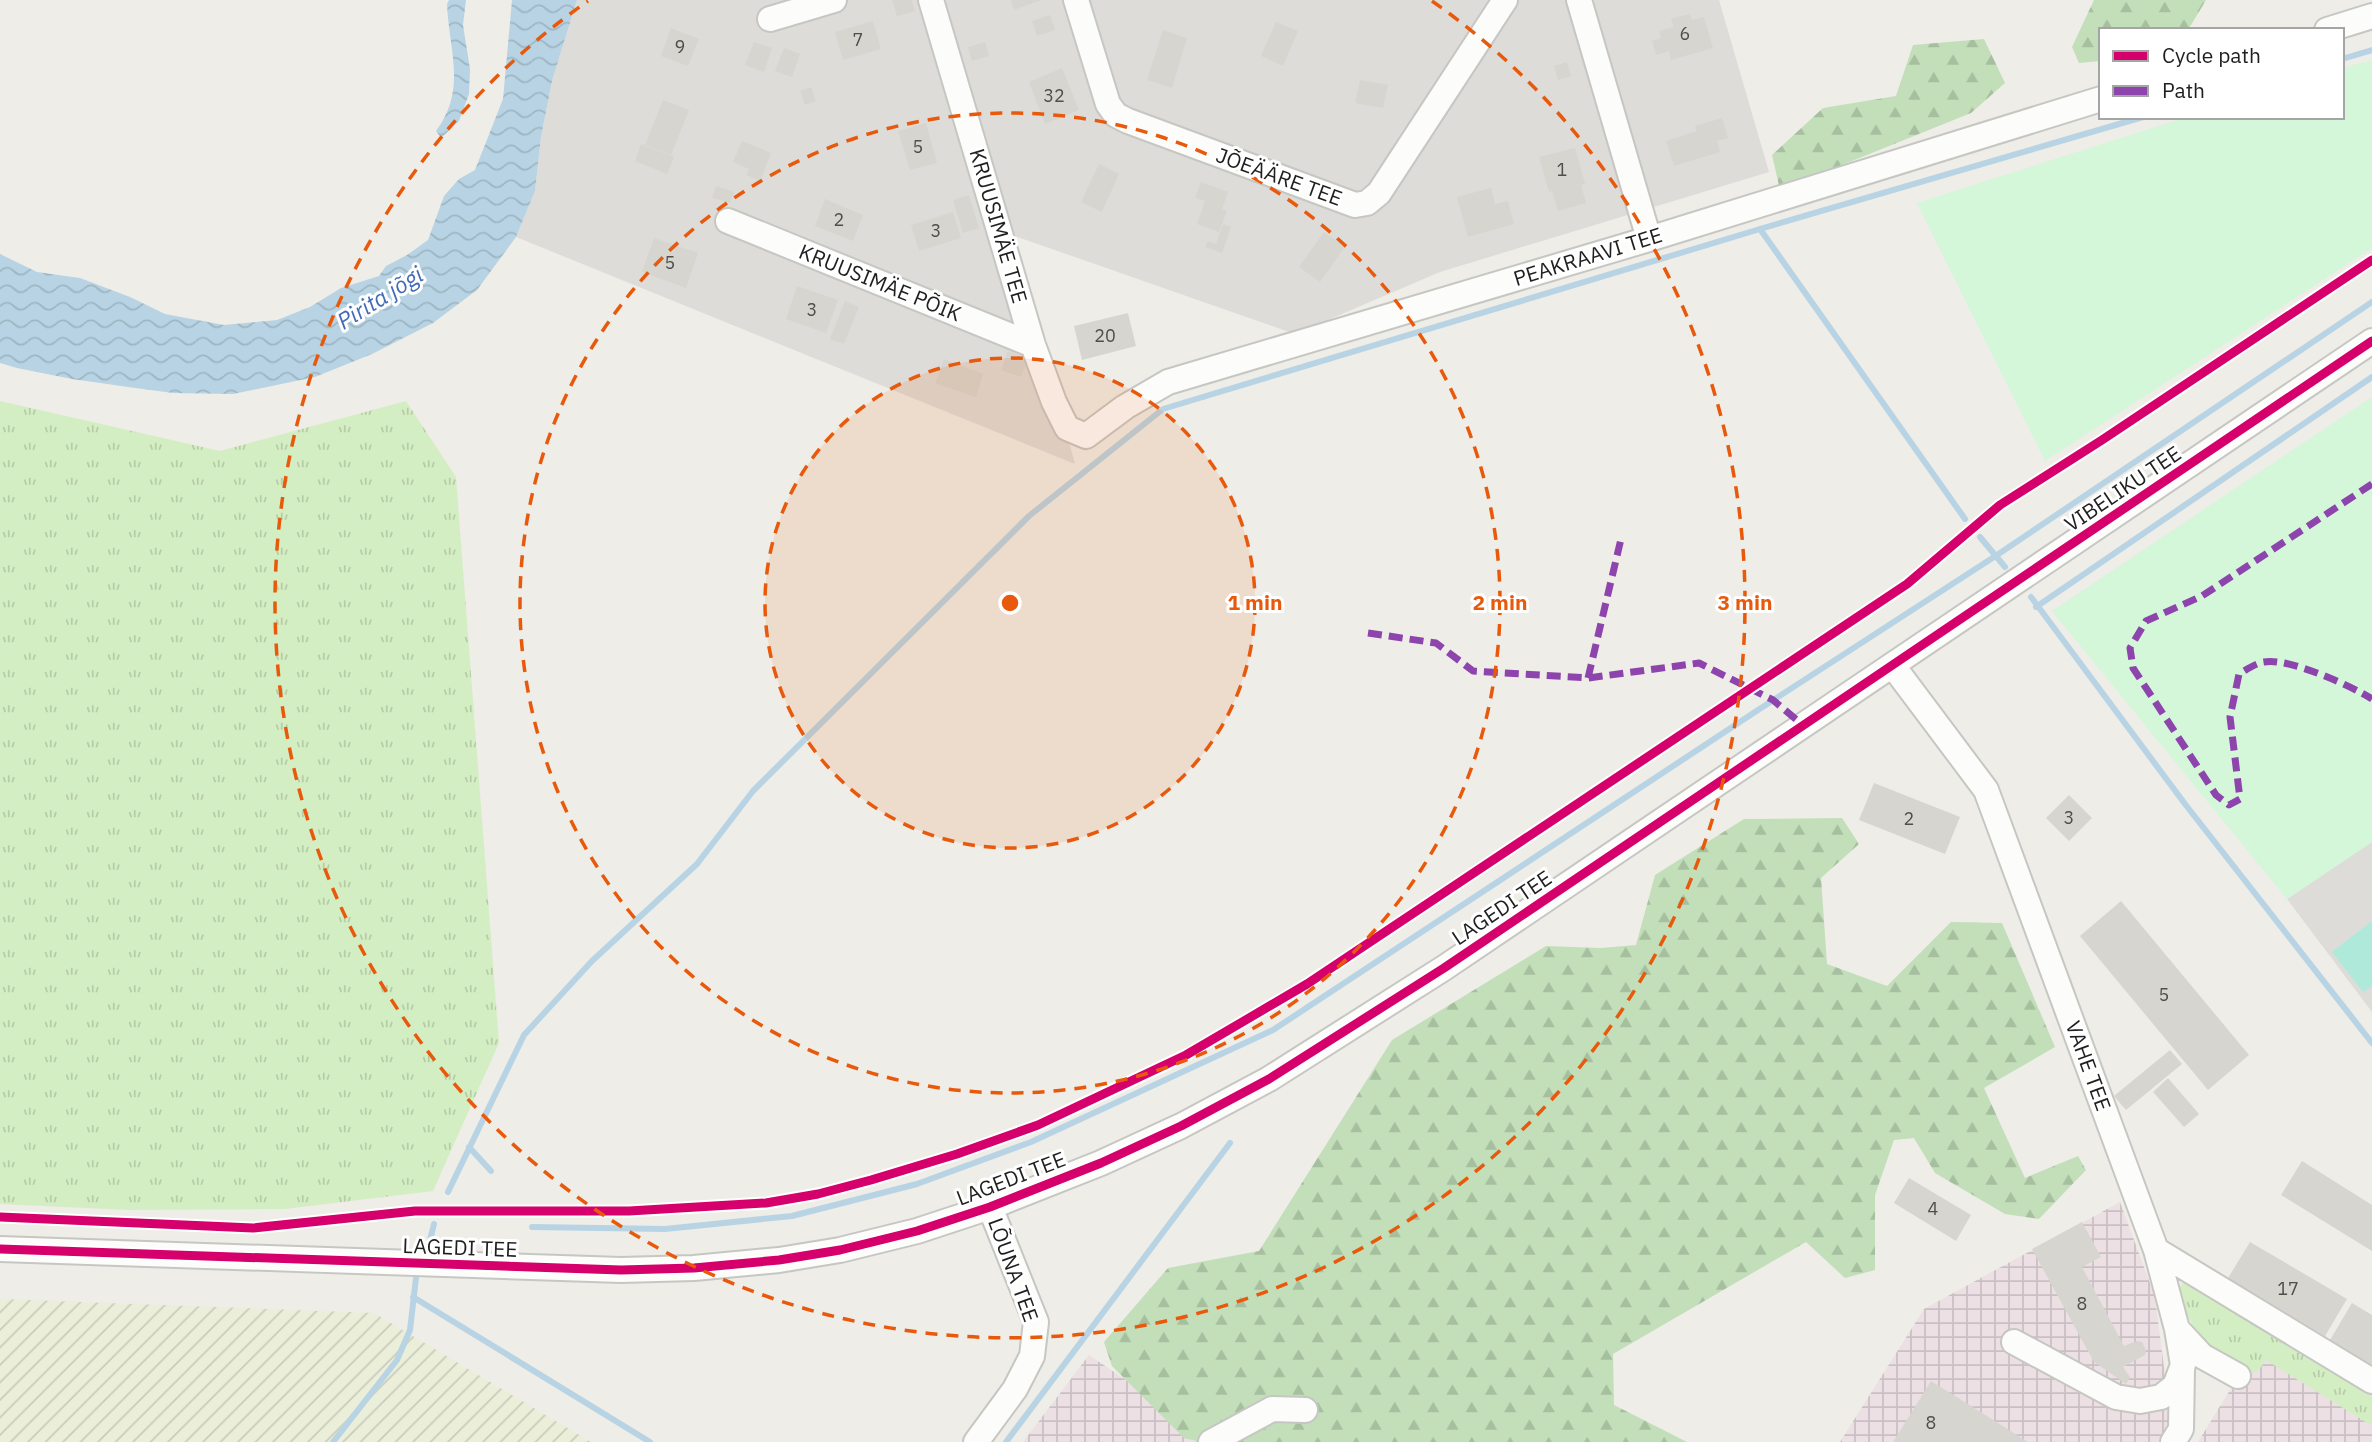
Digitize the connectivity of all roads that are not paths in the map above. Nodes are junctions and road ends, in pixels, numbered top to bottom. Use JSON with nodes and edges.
{"nodes":[{"id":1,"x":834,"y":0,"type":"edge"},
{"id":2,"x":931,"y":0,"type":"edge"},
{"id":3,"x":1076,"y":0,"type":"edge"},
{"id":4,"x":1505,"y":0,"type":"edge"},
{"id":5,"x":1579,"y":0,"type":"edge"},
{"id":6,"x":2372,"y":16,"type":"edge"},
{"id":7,"x":770,"y":19,"type":"dead end"},
{"id":8,"x":2333,"y":28,"type":"edge"},
{"id":9,"x":2099,"y":100,"type":"edge"},
{"id":10,"x":728,"y":221,"type":"dead end"},
{"id":11,"x":1649,"y":239,"type":"junction"},
{"id":12,"x":2372,"y":341,"type":"edge"},
{"id":13,"x":1033,"y":345,"type":"junction"},
{"id":14,"x":1086,"y":436,"type":"joint"},
{"id":15,"x":1894,"y":666,"type":"junction"},
{"id":16,"x":990,"y":1207,"type":"junction"},
{"id":17,"x":0,"y":1249,"type":"edge"},
{"id":18,"x":2156,"y":1250,"type":"junction"},
{"id":19,"x":2177,"y":1329,"type":"junction"},
{"id":20,"x":2014,"y":1342,"type":"dead end"},
{"id":21,"x":2183,"y":1365,"type":"junction"},
{"id":22,"x":2238,"y":1376,"type":"dead end"},
{"id":23,"x":2372,"y":1381,"type":"edge"},
{"id":24,"x":1305,"y":1410,"type":"dead end"},
{"id":25,"x":976,"y":1442,"type":"edge"},
{"id":26,"x":1211,"y":1442,"type":"edge"},
{"id":27,"x":2173,"y":1442,"type":"edge"}],
"edges":[{"from":1,"to":7,"type":"street"},
{"from":2,"to":13,"type":"street","name":"KRUUSIMÄE TEE"},
{"from":3,"to":4,"type":"street","name":"JÕEÄÄRE TEE"},
{"from":5,"to":11,"type":"street"},
{"from":6,"to":8,"type":"street"},
{"from":9,"to":11,"type":"street","name":"PEAKRAAVI TEE"},
{"from":10,"to":13,"type":"street","name":"KRUUSIMÄE PÕIK"},
{"from":11,"to":14,"type":"street","name":"PEAKRAAVI TEE"},
{"from":12,"to":15,"type":"street","name":"VIBELIKU TEE"},
{"from":13,"to":14,"type":"street","name":"KRUUSIMÄE TEE"},
{"from":15,"to":16,"type":"street","name":"LAGEDI TEE"},
{"from":15,"to":18,"type":"street","name":"VAHE TEE"},
{"from":16,"to":17,"type":"street","name":"LAGEDI TEE"},
{"from":16,"to":25,"type":"street","name":"LÕUNA TEE"},
{"from":18,"to":19,"type":"street","name":"VAHE TEE"},
{"from":18,"to":23,"type":"street"},
{"from":19,"to":21,"type":"street","name":"VAHE TEE"},
{"from":19,"to":22,"type":"street"},
{"from":20,"to":21,"type":"street"},
{"from":21,"to":27,"type":"street","name":"VAHE TEE"},
{"from":24,"to":26,"type":"street"}]}
